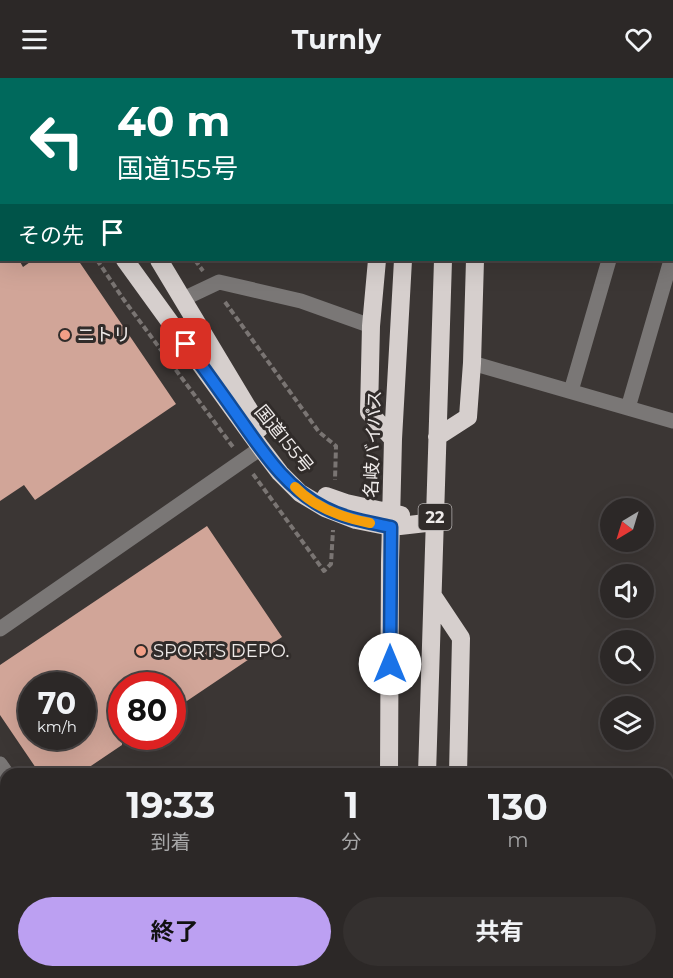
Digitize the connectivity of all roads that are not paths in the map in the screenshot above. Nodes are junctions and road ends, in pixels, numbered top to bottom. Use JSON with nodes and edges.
{"nodes":[{"id":1,"x":126,"y":261,"type":"edge"},
{"id":2,"x":160,"y":261,"type":"edge"},
{"id":3,"x":377,"y":261,"type":"edge"},
{"id":4,"x":403,"y":261,"type":"edge"},
{"id":5,"x":442,"y":261,"type":"edge"},
{"id":6,"x":475,"y":261,"type":"edge"},
{"id":7,"x":609,"y":261,"type":"edge"},
{"id":8,"x":671,"y":261,"type":"edge"},
{"id":9,"x":183,"y":299,"type":"junction"},
{"id":10,"x":371,"y":326,"type":"junction"},
{"id":11,"x":472,"y":363,"type":"junction"},
{"id":12,"x":571,"y":391,"type":"junction"},
{"id":13,"x":628,"y":408,"type":"junction"},
{"id":14,"x":673,"y":421,"type":"edge"},
{"id":15,"x":437,"y":437,"type":"junction"},
{"id":16,"x":393,"y":439,"type":"junction"},
{"id":17,"x":261,"y":448,"type":"junction"},
{"id":18,"x":334,"y":505,"type":"junction"},
{"id":19,"x":391,"y":520,"type":"junction"},
{"id":20,"x":435,"y":522,"type":"junction"},
{"id":21,"x":434,"y":596,"type":"junction"},
{"id":22,"x":0,"y":629,"type":"edge"},
{"id":23,"x":389,"y":768,"type":"edge"},
{"id":24,"x":427,"y":768,"type":"edge"},
{"id":25,"x":458,"y":768,"type":"edge"}],
"edges":[{"from":1,"to":17,"type":"highway","name":"国道155号"},
{"from":2,"to":9,"type":"highway","name":"国道155号"},
{"from":3,"to":10,"type":"highway"},
{"from":4,"to":16,"type":"highway","name":"名岐バイパス"},
{"from":5,"to":15,"type":"highway","number":"22"},
{"from":6,"to":11,"type":"highway"},
{"from":7,"to":12,"type":"street"},
{"from":8,"to":13,"type":"street"},
{"from":9,"to":10,"type":"street"},
{"from":9,"to":18,"type":"highway","name":"国道155号"},
{"from":10,"to":16,"type":"highway"},
{"from":11,"to":12,"type":"street"},
{"from":11,"to":15,"type":"highway"},
{"from":12,"to":13,"type":"street"},
{"from":13,"to":14,"type":"street"},
{"from":15,"to":20,"type":"highway","number":"22"},
{"from":16,"to":19,"type":"highway","name":"名岐バイパス"},
{"from":17,"to":18,"type":"highway","name":"国道155号"},
{"from":17,"to":22,"type":"street"},
{"from":18,"to":19,"type":"highway","name":"国道155号"},
{"from":19,"to":20,"type":"highway","name":"国道155号"},
{"from":19,"to":23,"type":"highway","name":"名岐バイパス"},
{"from":20,"to":21,"type":"highway","number":"22"},
{"from":21,"to":24,"type":"highway","number":"22"},
{"from":21,"to":25,"type":"highway"}]}
